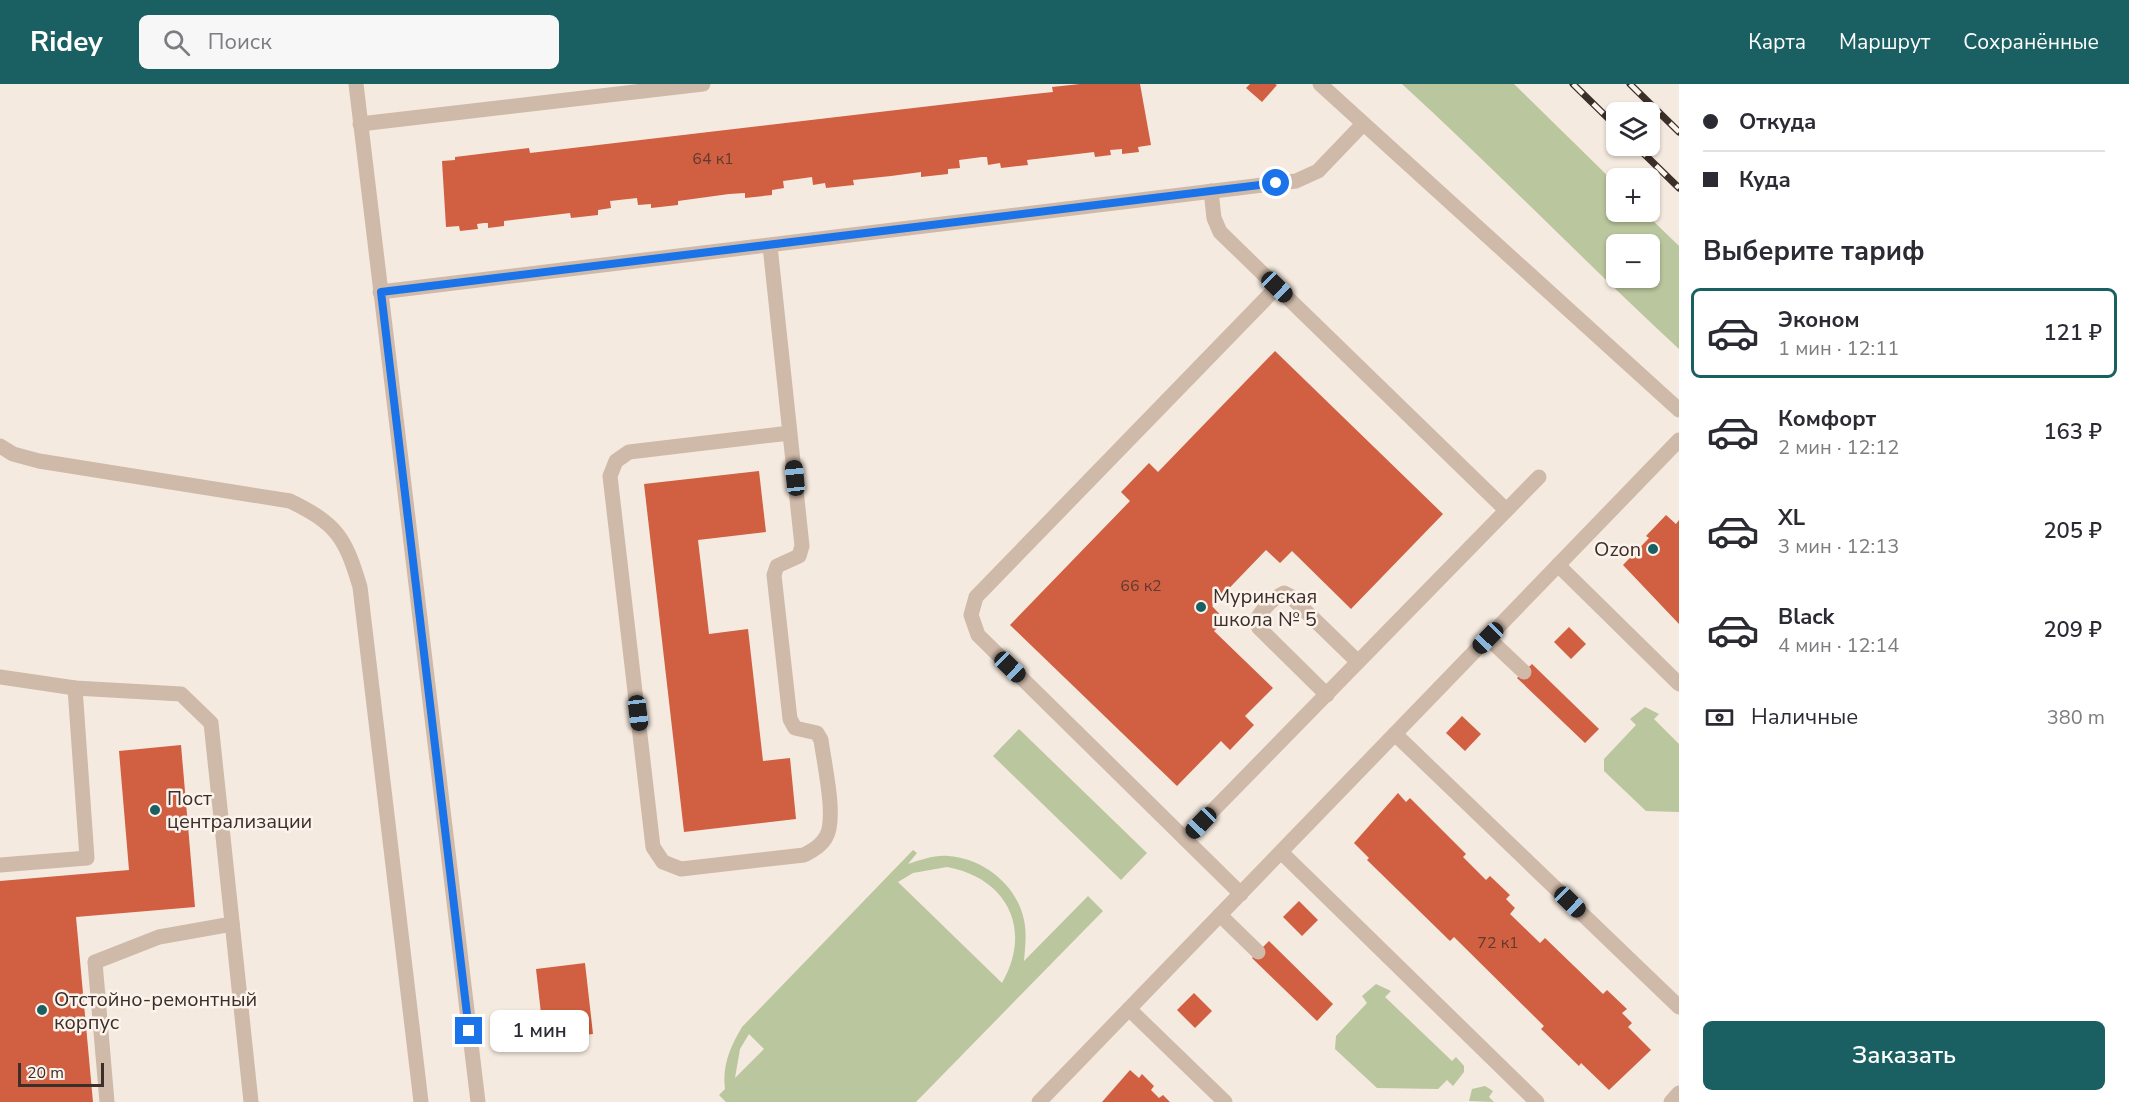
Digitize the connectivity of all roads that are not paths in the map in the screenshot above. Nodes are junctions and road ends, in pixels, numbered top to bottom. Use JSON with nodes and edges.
{"nodes":[{"id":1,"x":356,"y":84,"type":"edge"},
{"id":2,"x":702,"y":84,"type":"edge"},
{"id":3,"x":1320,"y":84,"type":"edge"},
{"id":4,"x":360,"y":124,"type":"junction"},
{"id":5,"x":1363,"y":124,"type":"junction"},
{"id":6,"x":1211,"y":191,"type":"junction"},
{"id":7,"x":770,"y":246,"type":"junction"},
{"id":8,"x":1277,"y":287,"type":"junction"},
{"id":9,"x":381,"y":292,"type":"junction"},
{"id":10,"x":1679,"y":410,"type":"edge"},
{"id":11,"x":790,"y":433,"type":"junction"},
{"id":12,"x":1679,"y":440,"type":"edge"},
{"id":13,"x":0,"y":446,"type":"edge"},
{"id":14,"x":1539,"y":477,"type":"dead end"},
{"id":15,"x":1506,"y":510,"type":"junction"},
{"id":16,"x":1558,"y":565,"type":"junction"},
{"id":17,"x":1488,"y":638,"type":"junction"},
{"id":18,"x":1358,"y":662,"type":"junction"},
{"id":19,"x":1524,"y":672,"type":"dead end"},
{"id":20,"x":0,"y":677,"type":"edge"},
{"id":21,"x":1679,"y":684,"type":"edge"},
{"id":22,"x":75,"y":688,"type":"junction"},
{"id":23,"x":1327,"y":694,"type":"junction"},
{"id":24,"x":1395,"y":734,"type":"junction"},
{"id":25,"x":1185,"y":839,"type":"junction"},
{"id":26,"x":1281,"y":852,"type":"junction"},
{"id":27,"x":0,"y":865,"type":"edge"},
{"id":28,"x":1241,"y":894,"type":"junction"},
{"id":29,"x":1220,"y":915,"type":"junction"},
{"id":30,"x":232,"y":924,"type":"junction"},
{"id":31,"x":1258,"y":952,"type":"dead end"},
{"id":32,"x":1679,"y":1007,"type":"edge"},
{"id":33,"x":1129,"y":1009,"type":"junction"},
{"id":34,"x":1679,"y":1093,"type":"edge"},
{"id":35,"x":107,"y":1102,"type":"edge"},
{"id":36,"x":251,"y":1102,"type":"edge"},
{"id":37,"x":421,"y":1102,"type":"edge"},
{"id":38,"x":478,"y":1102,"type":"edge"},
{"id":39,"x":1039,"y":1102,"type":"edge"},
{"id":40,"x":1225,"y":1102,"type":"edge"},
{"id":41,"x":1537,"y":1102,"type":"edge"},
{"id":42,"x":1671,"y":1102,"type":"edge"}],
"edges":[{"from":1,"to":4,"type":"lane"},
{"from":2,"to":4,"type":"lane"},
{"from":3,"to":5,"type":"lane"},
{"from":4,"to":9,"type":"lane"},
{"from":5,"to":6,"type":"lane"},
{"from":5,"to":10,"type":"lane"},
{"from":6,"to":7,"type":"lane"},
{"from":6,"to":8,"type":"lane"},
{"from":7,"to":9,"type":"lane"},
{"from":7,"to":11,"type":"lane"},
{"from":8,"to":15,"type":"lane"},
{"from":8,"to":25,"type":"lane"},
{"from":9,"to":38,"type":"lane"},
{"from":11,"to":11,"type":"lane"},
{"from":12,"to":16,"type":"lane"},
{"from":13,"to":37,"type":"lane"},
{"from":14,"to":15,"type":"lane"},
{"from":15,"to":18,"type":"lane"},
{"from":16,"to":17,"type":"lane"},
{"from":16,"to":21,"type":"lane"},
{"from":17,"to":19,"type":"lane"},
{"from":17,"to":24,"type":"lane"},
{"from":18,"to":23,"type":"lane"},
{"from":18,"to":23,"type":"lane"},
{"from":20,"to":22,"type":"lane"},
{"from":22,"to":27,"type":"lane"},
{"from":22,"to":30,"type":"lane"},
{"from":23,"to":25,"type":"lane"},
{"from":24,"to":26,"type":"lane"},
{"from":24,"to":32,"type":"lane"},
{"from":25,"to":28,"type":"lane"},
{"from":26,"to":28,"type":"lane"},
{"from":26,"to":41,"type":"lane"},
{"from":28,"to":29,"type":"lane"},
{"from":29,"to":31,"type":"lane"},
{"from":29,"to":33,"type":"lane"},
{"from":30,"to":35,"type":"lane"},
{"from":30,"to":36,"type":"lane"},
{"from":33,"to":39,"type":"lane"},
{"from":33,"to":40,"type":"lane"},
{"from":34,"to":42,"type":"lane"}]}
